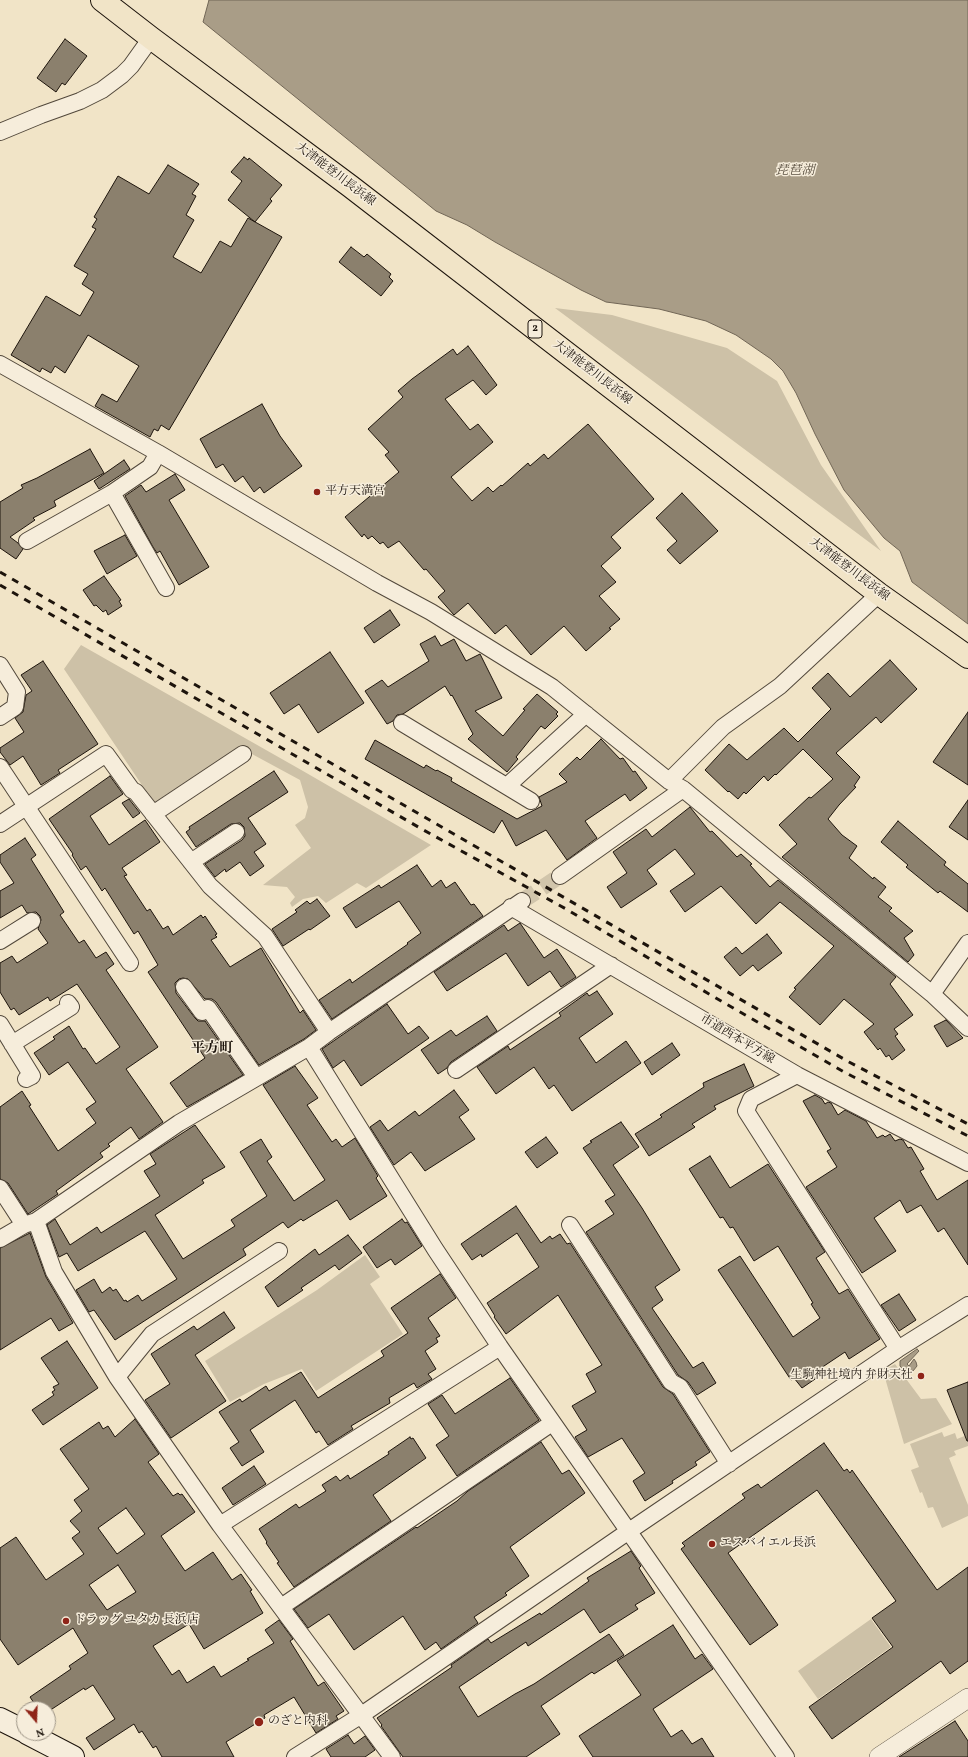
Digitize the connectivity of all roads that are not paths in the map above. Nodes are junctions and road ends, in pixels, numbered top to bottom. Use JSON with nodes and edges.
{"nodes":[{"id":1,"x":102,"y":0,"type":"edge"},
{"id":2,"x":151,"y":38,"type":"junction"},
{"id":3,"x":0,"y":132,"type":"edge"},
{"id":4,"x":0,"y":364,"type":"edge"},
{"id":5,"x":158,"y":453,"type":"junction"},
{"id":6,"x":112,"y":493,"type":"junction"},
{"id":7,"x":27,"y":541,"type":"dead end"},
{"id":8,"x":166,"y":588,"type":"dead end"},
{"id":9,"x":878,"y":594,"type":"junction"},
{"id":10,"x":968,"y":657,"type":"edge"},
{"id":11,"x":0,"y":665,"type":"edge"},
{"id":12,"x":586,"y":714,"type":"junction"},
{"id":13,"x":0,"y":717,"type":"edge"},
{"id":14,"x":402,"y":723,"type":"dead end"},
{"id":15,"x":243,"y":754,"type":"dead end"},
{"id":16,"x":0,"y":767,"type":"edge"},
{"id":17,"x":669,"y":781,"type":"junction"},
{"id":18,"x":508,"y":786,"type":"junction"},
{"id":19,"x":683,"y":789,"type":"junction"},
{"id":20,"x":531,"y":800,"type":"dead end"},
{"id":21,"x":27,"y":807,"type":"junction"},
{"id":22,"x":153,"y":814,"type":"junction"},
{"id":23,"x":0,"y":824,"type":"edge"},
{"id":24,"x":236,"y":832,"type":"dead end"},
{"id":25,"x":191,"y":862,"type":"junction"},
{"id":26,"x":560,"y":876,"type":"tunnel mouth"},
{"id":27,"x":32,"y":921,"type":"dead end"},
{"id":28,"x":0,"y":941,"type":"edge"},
{"id":29,"x":968,"y":943,"type":"edge"},
{"id":30,"x":130,"y":963,"type":"dead end"},
{"id":31,"x":611,"y":964,"type":"junction"},
{"id":32,"x":184,"y":987,"type":"dead end"},
{"id":33,"x":932,"y":994,"type":"junction"},
{"id":34,"x":68,"y":1003,"type":"dead end"},
{"id":35,"x":0,"y":1024,"type":"edge"},
{"id":36,"x":968,"y":1028,"type":"edge"},
{"id":37,"x":328,"y":1032,"type":"junction"},
{"id":38,"x":12,"y":1044,"type":"junction"},
{"id":39,"x":309,"y":1047,"type":"junction"},
{"id":40,"x":456,"y":1070,"type":"dead end"},
{"id":41,"x":797,"y":1075,"type":"junction"},
{"id":42,"x":256,"y":1077,"type":"junction"},
{"id":43,"x":26,"y":1079,"type":"dead end"},
{"id":44,"x":968,"y":1163,"type":"edge"},
{"id":45,"x":0,"y":1188,"type":"edge"},
{"id":46,"x":30,"y":1223,"type":"junction"},
{"id":47,"x":570,"y":1225,"type":"dead end"},
{"id":48,"x":0,"y":1240,"type":"edge"},
{"id":49,"x":279,"y":1251,"type":"dead end"},
{"id":50,"x":968,"y":1305,"type":"edge"},
{"id":51,"x":500,"y":1348,"type":"junction"},
{"id":52,"x":898,"y":1349,"type":"junction"},
{"id":53,"x":117,"y":1377,"type":"junction"},
{"id":54,"x":552,"y":1423,"type":"junction"},
{"id":55,"x":729,"y":1464,"type":"junction"},
{"id":56,"x":220,"y":1525,"type":"junction"},
{"id":57,"x":629,"y":1531,"type":"junction"},
{"id":58,"x":281,"y":1608,"type":"junction"},
{"id":59,"x":968,"y":1698,"type":"edge"},
{"id":60,"x":360,"y":1716,"type":"junction"},
{"id":61,"x":0,"y":1719,"type":"edge"},
{"id":62,"x":16,"y":1727,"type":"edge"},
{"id":63,"x":42,"y":1741,"type":"edge"},
{"id":64,"x":73,"y":1757,"type":"edge"},
{"id":65,"x":295,"y":1757,"type":"edge"},
{"id":66,"x":392,"y":1757,"type":"edge"},
{"id":67,"x":786,"y":1757,"type":"edge"},
{"id":68,"x":879,"y":1757,"type":"edge"}],
"edges":[{"from":1,"to":2,"type":"main road","name":"大津能登川長浜線","number":"2"},
{"from":2,"to":3,"type":"street"},
{"from":2,"to":9,"type":"main road","name":"大津能登川長浜線","number":"2"},
{"from":4,"to":5,"type":"street"},
{"from":5,"to":6,"type":"street"},
{"from":5,"to":12,"type":"street"},
{"from":6,"to":7,"type":"street"},
{"from":6,"to":8,"type":"street"},
{"from":9,"to":10,"type":"main road","name":"大津能登川長浜線","number":"2"},
{"from":9,"to":17,"type":"street"},
{"from":11,"to":13,"type":"street"},
{"from":12,"to":17,"type":"street"},
{"from":12,"to":18,"type":"street"},
{"from":14,"to":18,"type":"street"},
{"from":15,"to":22,"type":"street"},
{"from":16,"to":21,"type":"street"},
{"from":17,"to":19,"type":"street"},
{"from":18,"to":20,"type":"street"},
{"from":19,"to":26,"type":"street"},
{"from":19,"to":33,"type":"street"},
{"from":21,"to":22,"type":"street"},
{"from":21,"to":23,"type":"street"},
{"from":21,"to":30,"type":"street"},
{"from":22,"to":25,"type":"street"},
{"from":24,"to":25,"type":"street"},
{"from":25,"to":37,"type":"street"},
{"from":27,"to":28,"type":"street"},
{"from":29,"to":33,"type":"street"},
{"from":31,"to":37,"type":"street","name":"市道西本平方線"},
{"from":31,"to":40,"type":"street"},
{"from":31,"to":41,"type":"street","name":"市道西本平方線"},
{"from":32,"to":42,"type":"street"},
{"from":33,"to":36,"type":"street"},
{"from":34,"to":38,"type":"street"},
{"from":35,"to":38,"type":"street"},
{"from":37,"to":39,"type":"street"},
{"from":38,"to":43,"type":"street"},
{"from":39,"to":42,"type":"street"},
{"from":39,"to":51,"type":"street"},
{"from":41,"to":44,"type":"street","name":"市道西本平方線"},
{"from":41,"to":52,"type":"street"},
{"from":42,"to":46,"type":"street"},
{"from":45,"to":46,"type":"street"},
{"from":46,"to":48,"type":"street"},
{"from":46,"to":53,"type":"street"},
{"from":47,"to":55,"type":"street"},
{"from":49,"to":53,"type":"street"},
{"from":50,"to":52,"type":"street"},
{"from":51,"to":54,"type":"street"},
{"from":51,"to":56,"type":"street"},
{"from":52,"to":55,"type":"street"},
{"from":53,"to":56,"type":"street"},
{"from":54,"to":57,"type":"street"},
{"from":54,"to":58,"type":"street"},
{"from":55,"to":57,"type":"street"},
{"from":56,"to":58,"type":"street"},
{"from":57,"to":60,"type":"street"},
{"from":57,"to":67,"type":"street"},
{"from":58,"to":60,"type":"street"},
{"from":59,"to":68,"type":"street"},
{"from":60,"to":65,"type":"street"},
{"from":60,"to":66,"type":"street"},
{"from":61,"to":62,"type":"main road"},
{"from":63,"to":64,"type":"main road"}]}
